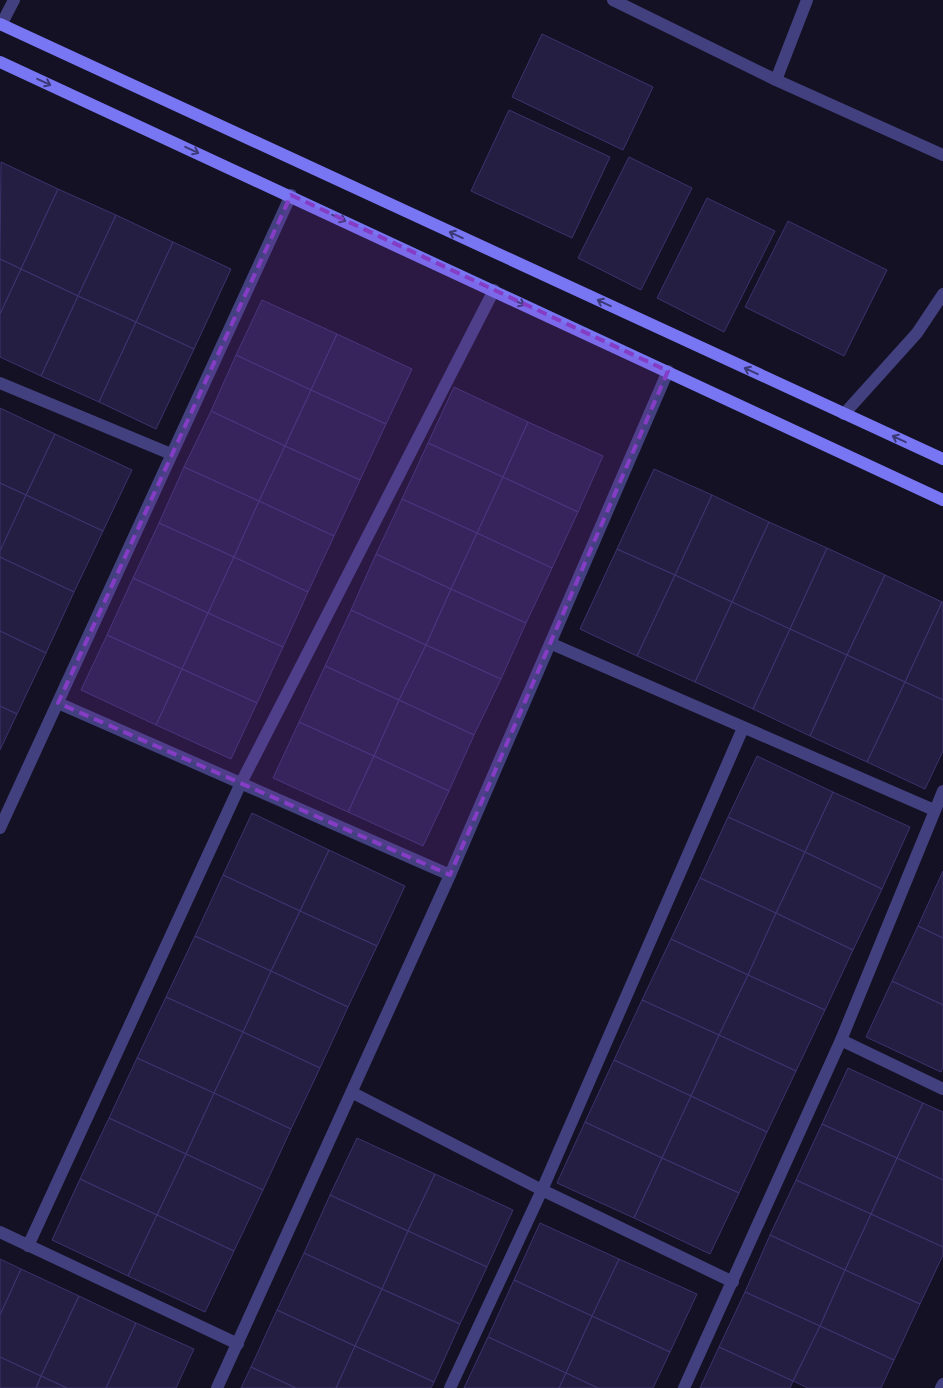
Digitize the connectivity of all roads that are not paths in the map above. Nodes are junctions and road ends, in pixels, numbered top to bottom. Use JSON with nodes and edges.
{"nodes":[{"id":1,"x":14,"y":0,"type":"edge"},
{"id":2,"x":613,"y":0,"type":"edge"},
{"id":3,"x":806,"y":0,"type":"edge"},
{"id":4,"x":1,"y":25,"type":"edge"},
{"id":5,"x":0,"y":62,"type":"edge"},
{"id":6,"x":776,"y":80,"type":"junction"},
{"id":7,"x":943,"y":155,"type":"edge"},
{"id":8,"x":291,"y":196,"type":"junction"},
{"id":9,"x":494,"y":290,"type":"junction"},
{"id":10,"x":943,"y":294,"type":"edge"},
{"id":11,"x":668,"y":372,"type":"junction"},
{"id":12,"x":0,"y":383,"type":"edge"},
{"id":13,"x":844,"y":414,"type":"junction"},
{"id":14,"x":171,"y":454,"type":"junction"},
{"id":15,"x":943,"y":460,"type":"edge"},
{"id":16,"x":943,"y":500,"type":"edge"},
{"id":17,"x":552,"y":644,"type":"junction"},
{"id":18,"x":58,"y":703,"type":"junction"},
{"id":19,"x":743,"y":728,"type":"junction"},
{"id":20,"x":241,"y":783,"type":"junction"},
{"id":21,"x":943,"y":792,"type":"edge"},
{"id":22,"x":934,"y":810,"type":"junction"},
{"id":23,"x":0,"y":828,"type":"edge"},
{"id":24,"x":450,"y":875,"type":"junction"},
{"id":25,"x":841,"y":1040,"type":"junction"},
{"id":26,"x":943,"y":1089,"type":"edge"},
{"id":27,"x":353,"y":1092,"type":"junction"},
{"id":28,"x":542,"y":1190,"type":"junction"},
{"id":29,"x":0,"y":1232,"type":"edge"},
{"id":30,"x":28,"y":1246,"type":"junction"},
{"id":31,"x":733,"y":1282,"type":"junction"},
{"id":32,"x":238,"y":1344,"type":"junction"},
{"id":33,"x":943,"y":1384,"type":"edge"},
{"id":34,"x":217,"y":1388,"type":"edge"},
{"id":35,"x":450,"y":1388,"type":"edge"},
{"id":36,"x":684,"y":1388,"type":"edge"},
{"id":37,"x":941,"y":1388,"type":"edge"}],
"edges":[{"from":1,"to":4,"type":"street"},
{"from":2,"to":6,"type":"street"},
{"from":3,"to":6,"type":"street"},
{"from":13,"to":4,"type":"street","one_way":true},
{"from":5,"to":8,"type":"street","one_way":true},
{"from":6,"to":7,"type":"street"},
{"from":8,"to":9,"type":"street","one_way":true},
{"from":8,"to":14,"type":"street"},
{"from":9,"to":11,"type":"street","one_way":true},
{"from":9,"to":20,"type":"street"},
{"from":10,"to":13,"type":"street"},
{"from":11,"to":16,"type":"street"},
{"from":11,"to":17,"type":"street"},
{"from":12,"to":14,"type":"street"},
{"from":15,"to":13,"type":"street","one_way":true},
{"from":14,"to":18,"type":"street"},
{"from":17,"to":19,"type":"street"},
{"from":17,"to":24,"type":"street"},
{"from":18,"to":20,"type":"street"},
{"from":18,"to":23,"type":"street"},
{"from":19,"to":22,"type":"street"},
{"from":19,"to":28,"type":"street"},
{"from":20,"to":24,"type":"street"},
{"from":20,"to":30,"type":"street"},
{"from":21,"to":22,"type":"street"},
{"from":22,"to":25,"type":"street"},
{"from":24,"to":27,"type":"street"},
{"from":25,"to":26,"type":"street"},
{"from":25,"to":31,"type":"street"},
{"from":27,"to":28,"type":"street"},
{"from":27,"to":32,"type":"street"},
{"from":28,"to":31,"type":"street"},
{"from":28,"to":35,"type":"street"},
{"from":29,"to":30,"type":"street"},
{"from":30,"to":32,"type":"street"},
{"from":31,"to":36,"type":"street"},
{"from":32,"to":34,"type":"street"},
{"from":33,"to":37,"type":"street"}]}
